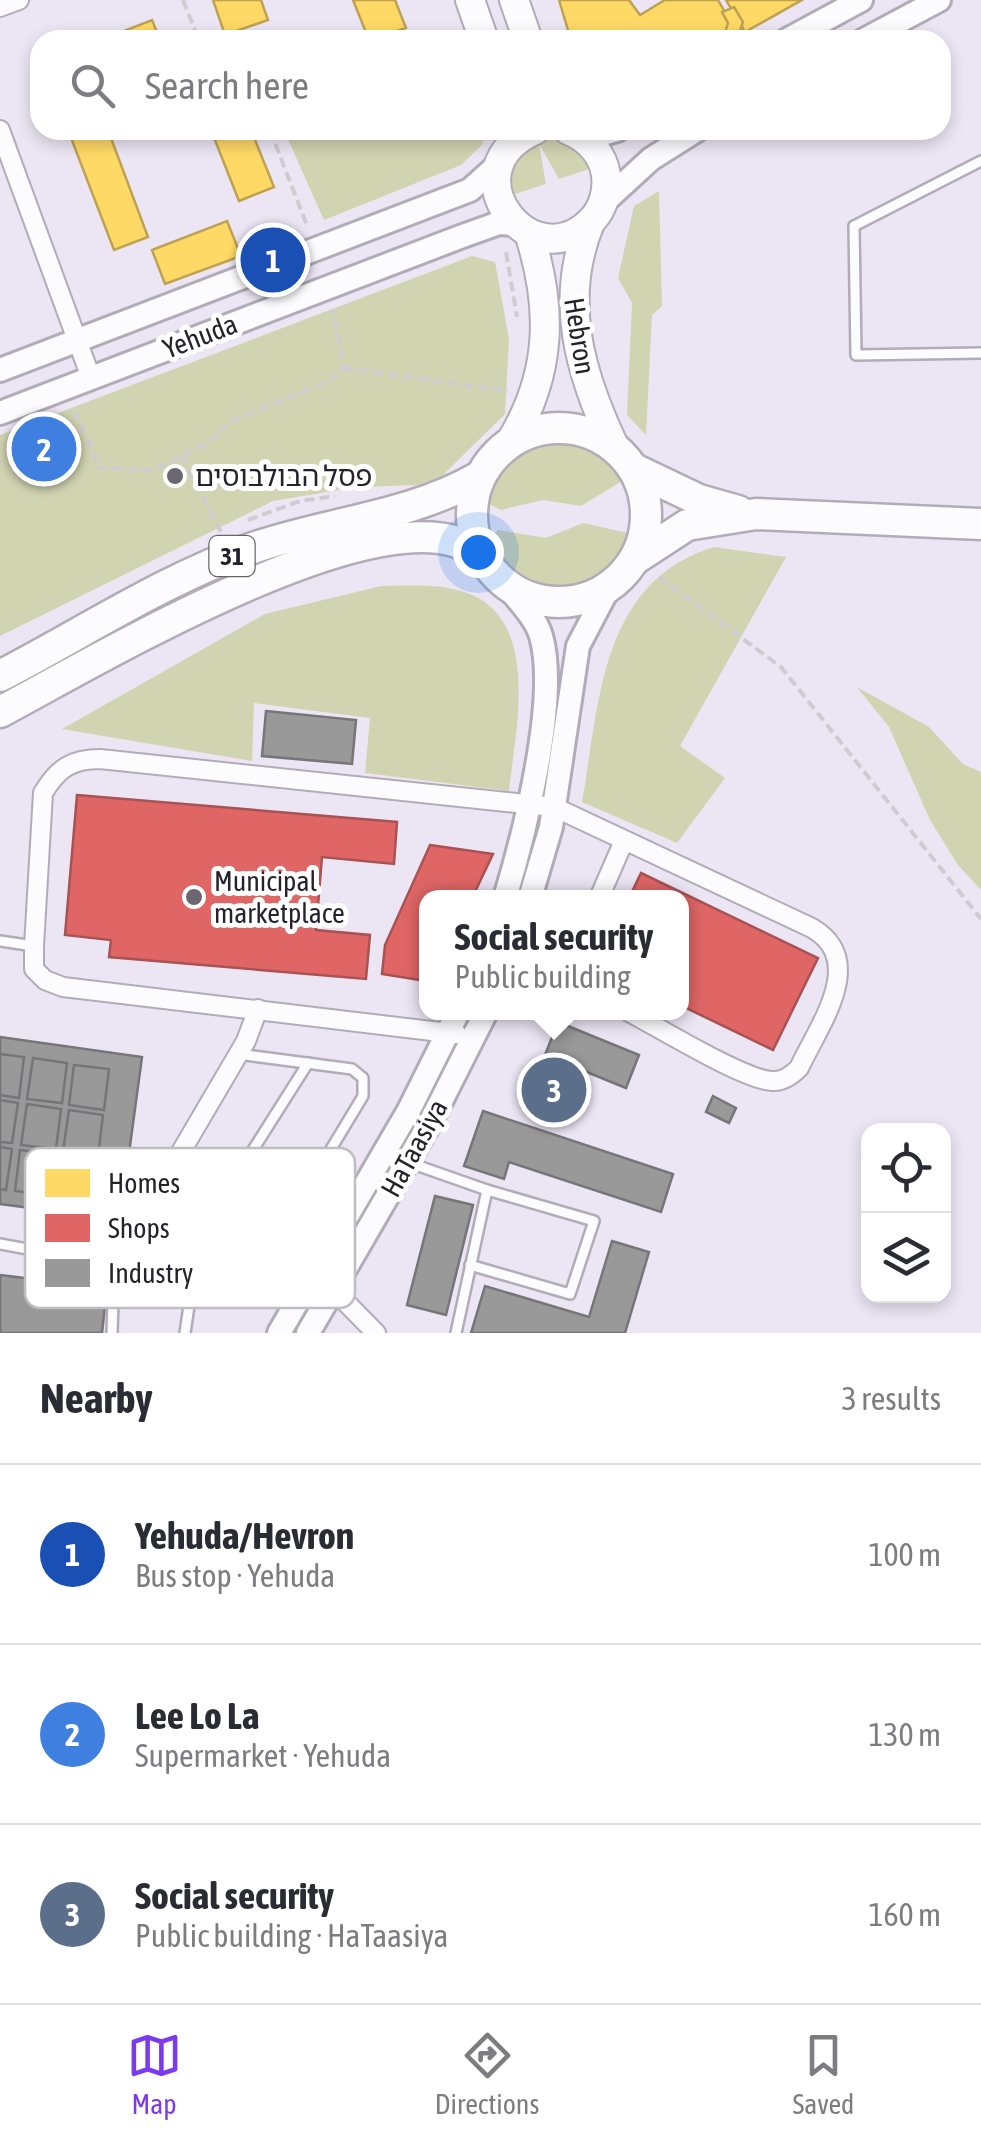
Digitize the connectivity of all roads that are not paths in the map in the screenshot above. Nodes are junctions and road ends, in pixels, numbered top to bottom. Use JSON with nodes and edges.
{"nodes":[{"id":1,"x":19,"y":0,"type":"edge"},
{"id":2,"x":470,"y":0,"type":"edge"},
{"id":3,"x":514,"y":0,"type":"edge"},
{"id":4,"x":861,"y":0,"type":"edge"},
{"id":5,"x":938,"y":0,"type":"edge"},
{"id":6,"x":0,"y":7,"type":"edge"},
{"id":7,"x":480,"y":30,"type":"edge"},
{"id":8,"x":524,"y":30,"type":"edge"},
{"id":9,"x":806,"y":30,"type":"edge"},
{"id":10,"x":882,"y":30,"type":"edge"},
{"id":11,"x":0,"y":130,"type":"edge"},
{"id":12,"x":584,"y":140,"type":"edge"},
{"id":13,"x":680,"y":140,"type":"edge"},
{"id":14,"x":504,"y":150,"type":"edge"},
{"id":15,"x":981,"y":161,"type":"edge"},
{"id":16,"x":596,"y":213,"type":"junction"},
{"id":17,"x":514,"y":227,"type":"junction"},
{"id":18,"x":76,"y":341,"type":"junction"},
{"id":19,"x":981,"y":354,"type":"edge"},
{"id":20,"x":0,"y":370,"type":"edge"},
{"id":21,"x":90,"y":378,"type":"junction"},
{"id":22,"x":0,"y":413,"type":"edge"},
{"id":23,"x":511,"y":442,"type":"junction"},
{"id":24,"x":624,"y":458,"type":"junction"},
{"id":25,"x":479,"y":477,"type":"junction"},
{"id":26,"x":756,"y":514,"type":"junction"},
{"id":27,"x":981,"y":524,"type":"edge"},
{"id":28,"x":483,"y":559,"type":"junction"},
{"id":29,"x":634,"y":559,"type":"junction"},
{"id":30,"x":506,"y":584,"type":"junction"},
{"id":31,"x":609,"y":587,"type":"junction"},
{"id":32,"x":0,"y":676,"type":"edge"},
{"id":33,"x":0,"y":712,"type":"edge"},
{"id":34,"x":529,"y":807,"type":"junction"},
{"id":35,"x":554,"y":807,"type":"junction"},
{"id":36,"x":623,"y":843,"type":"junction"},
{"id":37,"x":506,"y":890,"type":"edge"},
{"id":38,"x":533,"y":890,"type":"edge"},
{"id":39,"x":602,"y":890,"type":"edge"},
{"id":40,"x":0,"y":941,"type":"edge"},
{"id":41,"x":34,"y":946,"type":"junction"},
{"id":42,"x":258,"y":1008,"type":"junction"},
{"id":43,"x":419,"y":1019,"type":"edge"},
{"id":44,"x":482,"y":1020,"type":"edge"},
{"id":45,"x":645,"y":1020,"type":"edge"},
{"id":46,"x":453,"y":1021,"type":"edge"},
{"id":47,"x":472,"y":1040,"type":"junction"},
{"id":48,"x":238,"y":1054,"type":"junction"},
{"id":49,"x":308,"y":1063,"type":"junction"},
{"id":50,"x":183,"y":1148,"type":"edge"},
{"id":51,"x":254,"y":1148,"type":"edge"},
{"id":52,"x":331,"y":1148,"type":"edge"},
{"id":53,"x":408,"y":1162,"type":"junction"},
{"id":54,"x":486,"y":1190,"type":"junction"},
{"id":55,"x":355,"y":1203,"type":"edge"},
{"id":56,"x":0,"y":1244,"type":"edge"},
{"id":57,"x":25,"y":1249,"type":"edge"},
{"id":58,"x":355,"y":1252,"type":"edge"},
{"id":59,"x":470,"y":1264,"type":"junction"},
{"id":60,"x":113,"y":1308,"type":"edge"},
{"id":61,"x":192,"y":1308,"type":"edge"},
{"id":62,"x":294,"y":1308,"type":"edge"},
{"id":63,"x":323,"y":1308,"type":"edge"},
{"id":64,"x":351,"y":1308,"type":"edge"},
{"id":65,"x":112,"y":1333,"type":"edge"},
{"id":66,"x":186,"y":1333,"type":"edge"},
{"id":67,"x":279,"y":1333,"type":"edge"},
{"id":68,"x":308,"y":1333,"type":"edge"},
{"id":69,"x":376,"y":1333,"type":"edge"},
{"id":70,"x":456,"y":1333,"type":"edge"}],
"edges":[{"from":1,"to":6,"type":"street"},
{"from":2,"to":7,"type":"main road"},
{"from":3,"to":8,"type":"main road"},
{"from":4,"to":9,"type":"street"},
{"from":5,"to":10,"type":"street"},
{"from":11,"to":18,"type":"street"},
{"from":12,"to":16,"type":"main road"},
{"from":13,"to":16,"type":"street"},
{"from":14,"to":17,"type":"main road","name":"Hebron"},
{"from":14,"to":18,"type":"street","name":"Yehuda"},
{"from":15,"to":19,"type":"lane"},
{"from":16,"to":17,"type":"main road"},
{"from":16,"to":24,"type":"main road","name":"Hebron"},
{"from":17,"to":21,"type":"street","name":"Yehuda"},
{"from":17,"to":23,"type":"main road","name":"Hebron"},
{"from":18,"to":20,"type":"street","name":"Yehuda"},
{"from":18,"to":21,"type":"street"},
{"from":21,"to":22,"type":"street","name":"Yehuda"},
{"from":23,"to":24,"type":"highway"},
{"from":23,"to":25,"type":"highway","number":"31"},
{"from":24,"to":26,"type":"highway"},
{"from":24,"to":29,"type":"highway"},
{"from":25,"to":28,"type":"highway"},
{"from":25,"to":32,"type":"highway","number":"31"},
{"from":26,"to":27,"type":"highway"},
{"from":26,"to":29,"type":"highway"},
{"from":28,"to":30,"type":"highway","number":"31"},
{"from":28,"to":33,"type":"highway","number":"31"},
{"from":29,"to":31,"type":"highway"},
{"from":30,"to":31,"type":"highway","number":"31"},
{"from":30,"to":34,"type":"street"},
{"from":31,"to":35,"type":"street"},
{"from":34,"to":35,"type":"street"},
{"from":34,"to":37,"type":"street"},
{"from":34,"to":41,"type":"street"},
{"from":35,"to":36,"type":"street"},
{"from":35,"to":38,"type":"street"},
{"from":36,"to":39,"type":"street"},
{"from":36,"to":45,"type":"street"},
{"from":40,"to":41,"type":"lane"},
{"from":41,"to":42,"type":"street"},
{"from":42,"to":43,"type":"street"},
{"from":42,"to":48,"type":"street"},
{"from":44,"to":47,"type":"street","name":"HaTaasiya"},
{"from":46,"to":47,"type":"street"},
{"from":46,"to":55,"type":"street","name":"HaTaasiya"},
{"from":47,"to":53,"type":"street","name":"HaTaasiya"},
{"from":48,"to":49,"type":"lane"},
{"from":48,"to":50,"type":"street"},
{"from":49,"to":51,"type":"lane"},
{"from":49,"to":52,"type":"lane"},
{"from":53,"to":54,"type":"lane"},
{"from":53,"to":58,"type":"street","name":"HaTaasiya"},
{"from":54,"to":59,"type":"lane"},
{"from":54,"to":59,"type":"lane"},
{"from":56,"to":57,"type":"lane"},
{"from":59,"to":70,"type":"lane"},
{"from":60,"to":65,"type":"lane"},
{"from":61,"to":66,"type":"lane"},
{"from":62,"to":67,"type":"street","name":"HaTaasiya"},
{"from":63,"to":68,"type":"street","name":"HaTaasiya"},
{"from":64,"to":69,"type":"street"}]}
